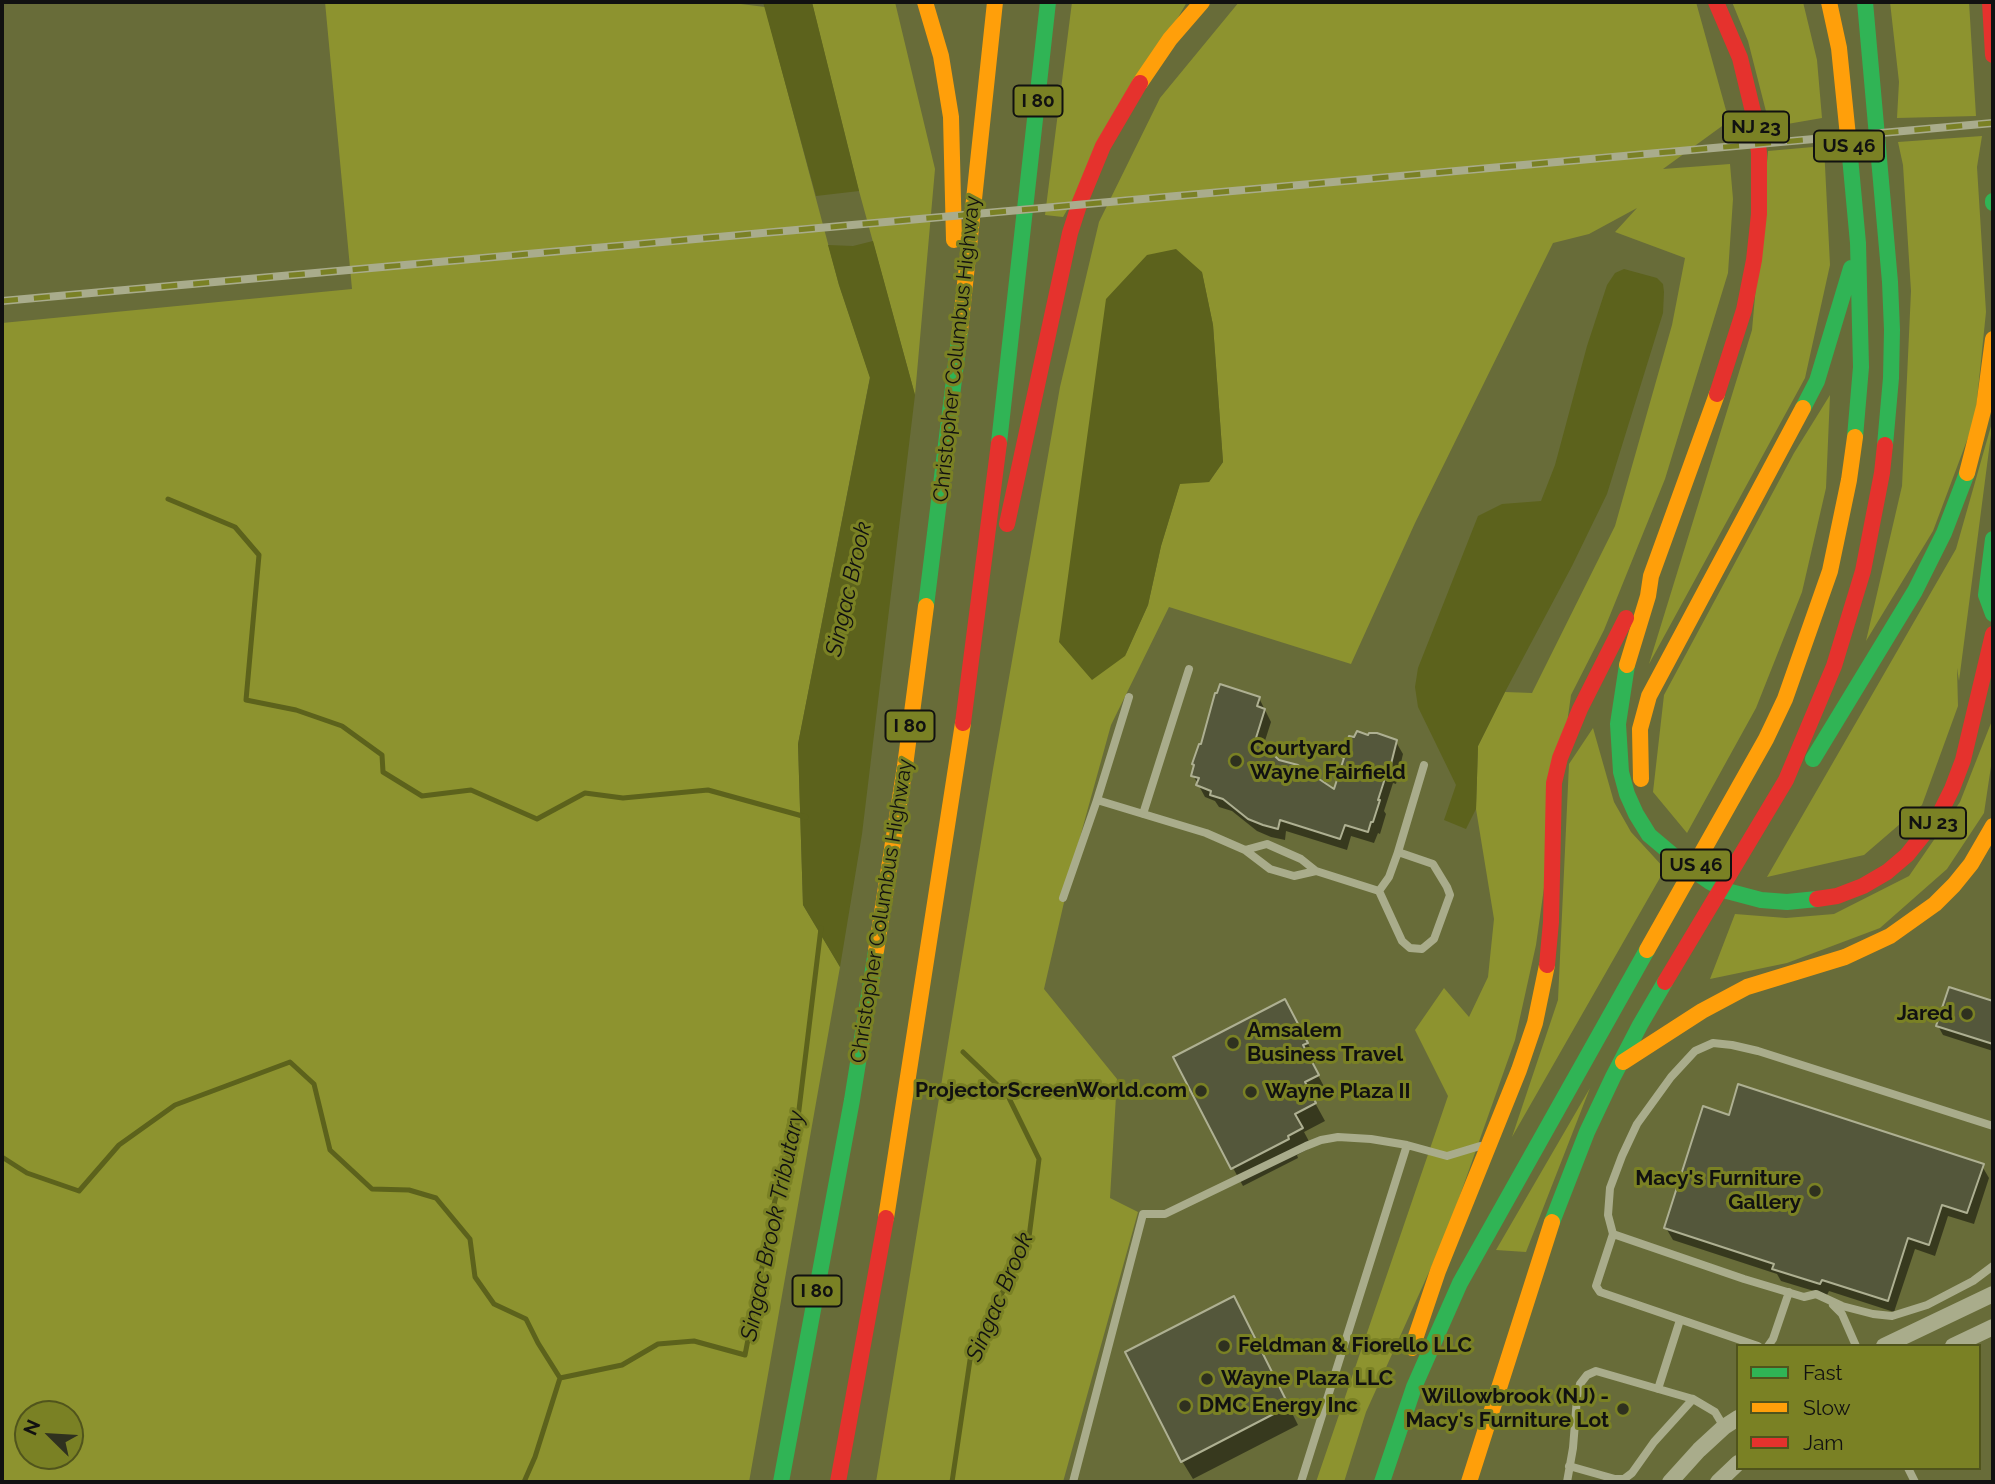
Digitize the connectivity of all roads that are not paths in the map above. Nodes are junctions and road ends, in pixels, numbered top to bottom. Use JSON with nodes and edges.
{"nodes":[{"id":1,"x":925,"y":2,"type":"edge"},
{"id":2,"x":995,"y":2,"type":"edge"},
{"id":3,"x":1048,"y":2,"type":"edge"},
{"id":4,"x":1202,"y":2,"type":"edge"},
{"id":5,"x":1717,"y":2,"type":"edge"},
{"id":6,"x":1829,"y":2,"type":"edge"},
{"id":7,"x":1865,"y":2,"type":"edge"},
{"id":8,"x":1990,"y":2,"type":"edge"},
{"id":9,"x":1993,"y":55,"type":"edge"},
{"id":10,"x":1858,"y":243,"type":"junction"},
{"id":11,"x":1993,"y":339,"type":"edge"},
{"id":12,"x":958,"y":351,"type":"junction"},
{"id":13,"x":1005,"y":535,"type":"dead end"},
{"id":14,"x":1993,"y":539,"type":"edge"},
{"id":15,"x":999,"y":562,"type":"dead end"},
{"id":16,"x":1651,"y":576,"type":"junction"},
{"id":17,"x":1993,"y":614,"type":"edge"},
{"id":18,"x":1993,"y":634,"type":"edge"},
{"id":19,"x":1189,"y":669,"type":"dead end"},
{"id":20,"x":1129,"y":697,"type":"dead end"},
{"id":21,"x":960,"y":749,"type":"junction"},
{"id":22,"x":1424,"y":765,"type":"dead end"},
{"id":23,"x":1786,"y":780,"type":"junction"},
{"id":24,"x":1097,"y":800,"type":"junction"},
{"id":25,"x":1143,"y":814,"type":"junction"},
{"id":26,"x":1993,"y":825,"type":"edge"},
{"id":27,"x":1665,"y":848,"type":"junction"},
{"id":28,"x":1245,"y":850,"type":"junction"},
{"id":29,"x":1398,"y":852,"type":"junction"},
{"id":30,"x":1316,"y":871,"type":"junction"},
{"id":31,"x":1379,"y":891,"type":"junction"},
{"id":32,"x":1063,"y":898,"type":"dead end"},
{"id":33,"x":1620,"y":1064,"type":"junction"},
{"id":34,"x":1993,"y":1126,"type":"edge"},
{"id":35,"x":1489,"y":1143,"type":"junction"},
{"id":36,"x":1407,"y":1145,"type":"junction"},
{"id":37,"x":1613,"y":1234,"type":"junction"},
{"id":38,"x":1993,"y":1266,"type":"edge"},
{"id":39,"x":1789,"y":1292,"type":"junction"},
{"id":40,"x":1993,"y":1294,"type":"edge"},
{"id":41,"x":1828,"y":1300,"type":"junction"},
{"id":42,"x":1680,"y":1320,"type":"junction"},
{"id":43,"x":1993,"y":1327,"type":"edge"},
{"id":44,"x":1752,"y":1344,"type":"edge"},
{"id":45,"x":1769,"y":1344,"type":"edge"},
{"id":46,"x":1855,"y":1344,"type":"edge"},
{"id":47,"x":1888,"y":1344,"type":"edge"},
{"id":48,"x":1957,"y":1344,"type":"edge"},
{"id":49,"x":1658,"y":1389,"type":"junction"},
{"id":50,"x":1693,"y":1399,"type":"junction"},
{"id":51,"x":1731,"y":1422,"type":"edge"},
{"id":52,"x":1394,"y":1446,"type":"junction"},
{"id":53,"x":1736,"y":1465,"type":"edge"},
{"id":54,"x":1569,"y":1466,"type":"junction"},
{"id":55,"x":781,"y":1482,"type":"edge"},
{"id":56,"x":838,"y":1482,"type":"edge"},
{"id":57,"x":1073,"y":1482,"type":"edge"},
{"id":58,"x":1301,"y":1482,"type":"edge"},
{"id":59,"x":1382,"y":1482,"type":"edge"},
{"id":60,"x":1469,"y":1482,"type":"edge"},
{"id":61,"x":1567,"y":1482,"type":"edge"},
{"id":62,"x":1670,"y":1482,"type":"edge"},
{"id":63,"x":1718,"y":1482,"type":"edge"}],
"edges":[{"from":1,"to":12,"type":"highway"},
{"from":2,"to":12,"type":"highway","name":"Christopher Columbus Highway","number":"I 80"},
{"from":3,"to":21,"type":"highway","number":"I 80"},
{"from":4,"to":13,"type":"highway"},
{"from":5,"to":16,"type":"highway","number":"NJ 23"},
{"from":6,"to":10,"type":"highway","number":"US 46"},
{"from":7,"to":23,"type":"highway","number":"US 46"},
{"from":8,"to":9,"type":"highway"},
{"from":10,"to":27,"type":"highway"},
{"from":10,"to":52,"type":"highway","number":"US 46"},
{"from":11,"to":23,"type":"highway"},
{"from":12,"to":55,"type":"highway","name":"Christopher Columbus Highway","number":"I 80"},
{"from":14,"to":17,"type":"highway"},
{"from":15,"to":21,"type":"highway"},
{"from":16,"to":27,"type":"highway","number":"NJ 23"},
{"from":16,"to":35,"type":"highway"},
{"from":18,"to":27,"type":"highway","number":"NJ 23"},
{"from":19,"to":25,"type":"lane"},
{"from":20,"to":24,"type":"lane"},
{"from":21,"to":56,"type":"highway","number":"I 80"},
{"from":22,"to":29,"type":"lane"},
{"from":23,"to":33,"type":"highway","number":"US 46"},
{"from":24,"to":25,"type":"lane"},
{"from":24,"to":32,"type":"lane"},
{"from":25,"to":28,"type":"lane"},
{"from":26,"to":33,"type":"highway"},
{"from":28,"to":30,"type":"lane"},
{"from":28,"to":30,"type":"lane"},
{"from":29,"to":31,"type":"lane"},
{"from":29,"to":31,"type":"lane"},
{"from":30,"to":31,"type":"lane"},
{"from":33,"to":60,"type":"highway","number":"US 46"},
{"from":34,"to":37,"type":"lane"},
{"from":35,"to":36,"type":"lane"},
{"from":35,"to":52,"type":"highway"},
{"from":36,"to":57,"type":"lane"},
{"from":36,"to":58,"type":"lane"},
{"from":37,"to":39,"type":"lane"},
{"from":37,"to":42,"type":"lane"},
{"from":38,"to":41,"type":"lane"},
{"from":39,"to":41,"type":"lane"},
{"from":39,"to":45,"type":"lane"},
{"from":40,"to":47,"type":"street"},
{"from":41,"to":46,"type":"lane"},
{"from":42,"to":44,"type":"lane"},
{"from":42,"to":49,"type":"lane"},
{"from":43,"to":48,"type":"street"},
{"from":49,"to":50,"type":"lane"},
{"from":49,"to":54,"type":"lane"},
{"from":50,"to":51,"type":"lane"},
{"from":50,"to":54,"type":"lane"},
{"from":51,"to":62,"type":"street"},
{"from":52,"to":59,"type":"highway","number":"US 46"},
{"from":53,"to":63,"type":"street"},
{"from":54,"to":61,"type":"lane"}]}
